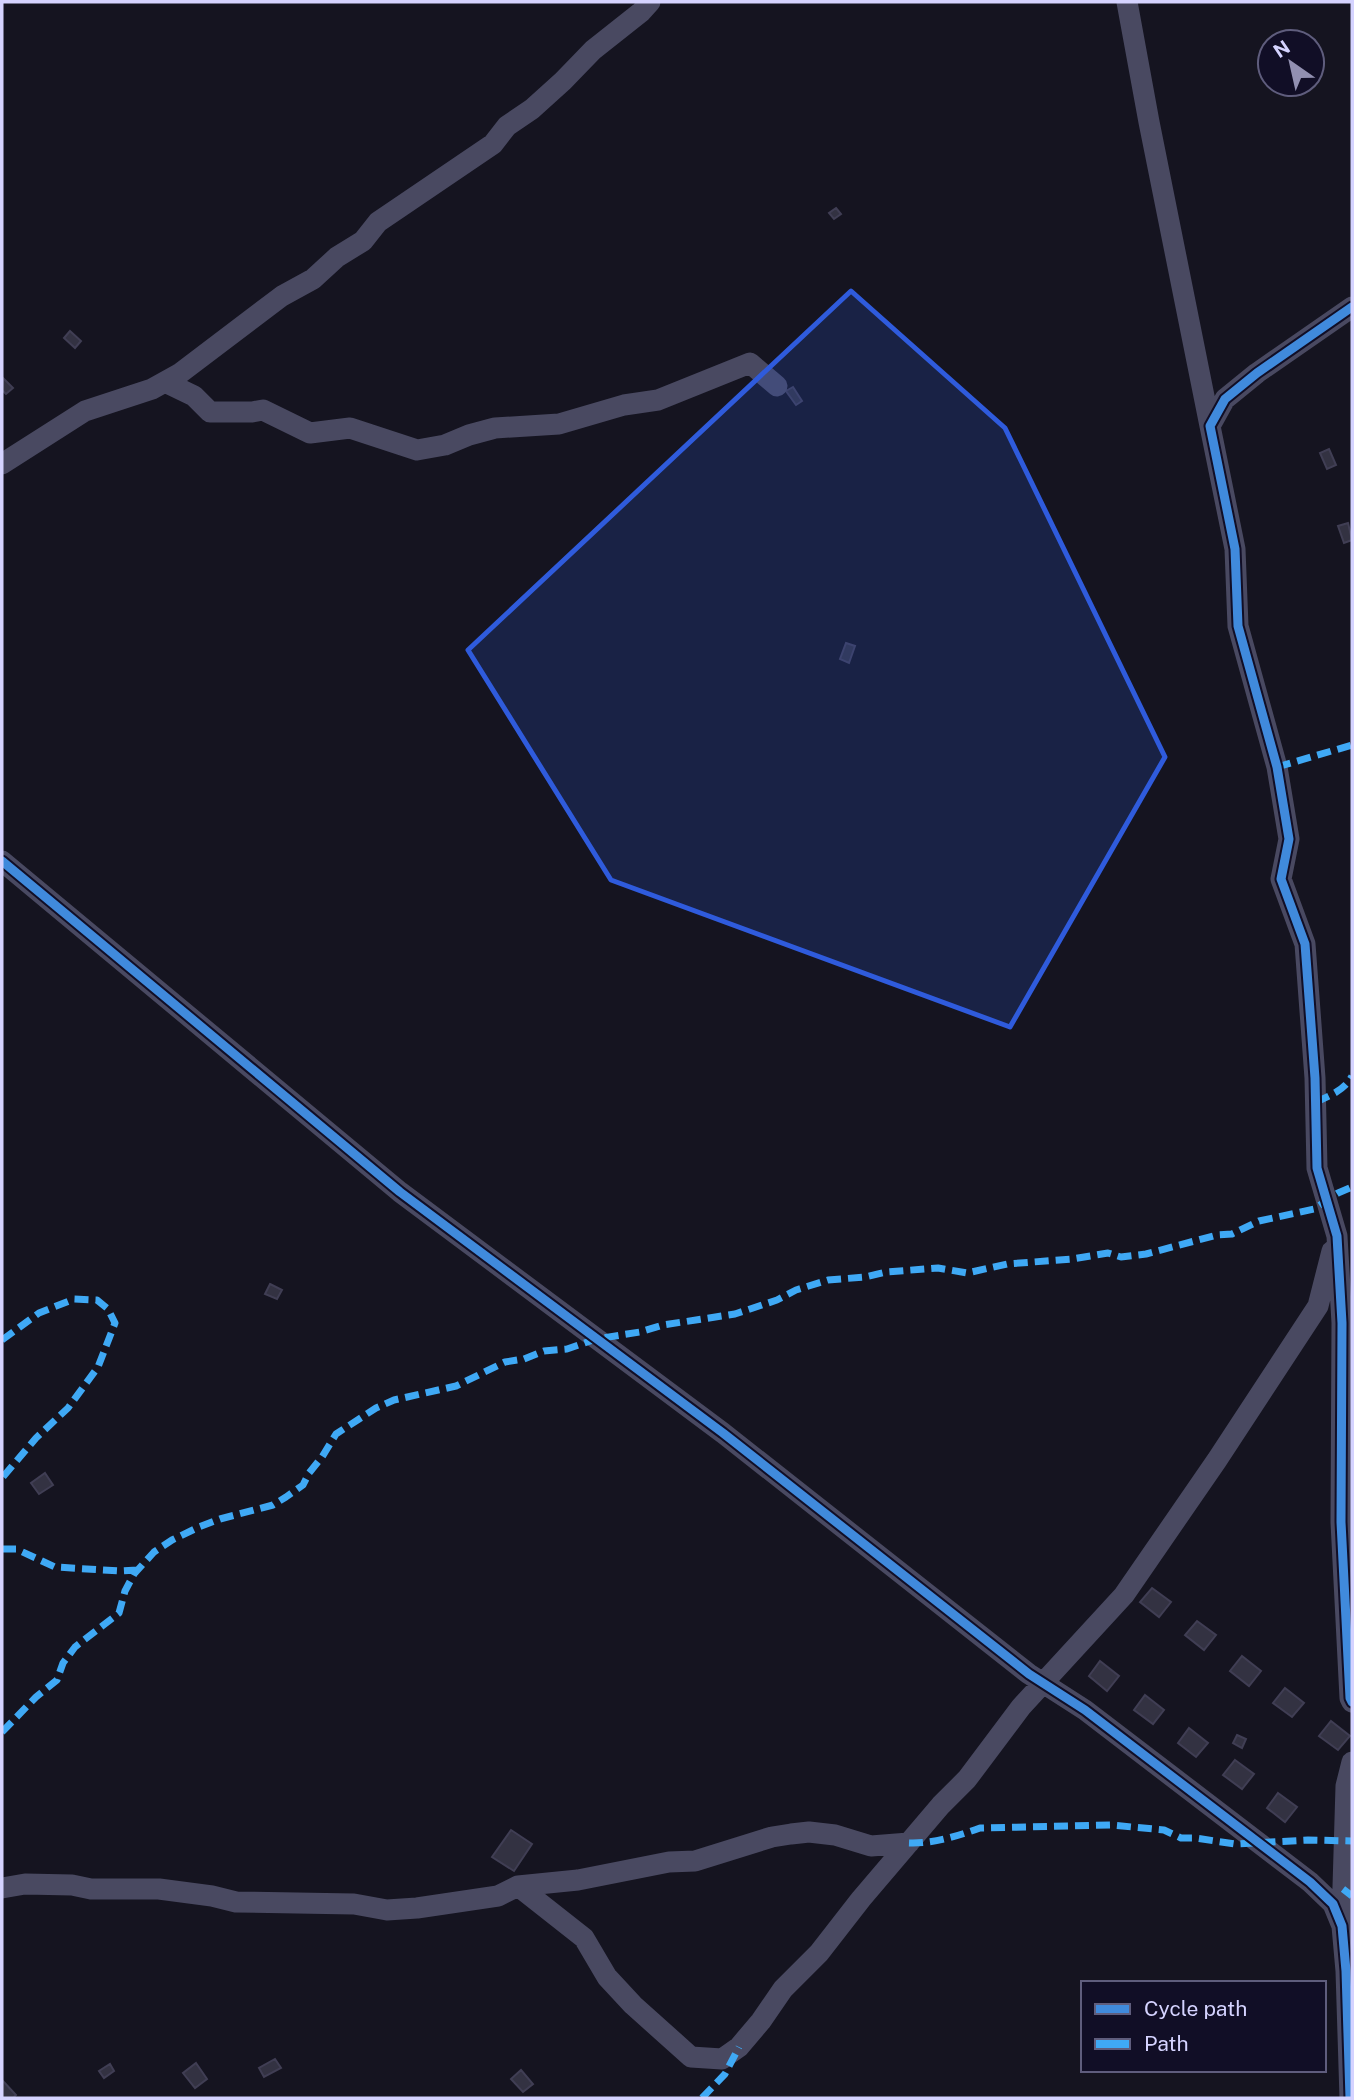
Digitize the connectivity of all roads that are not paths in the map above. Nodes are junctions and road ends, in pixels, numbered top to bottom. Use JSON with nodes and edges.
{"nodes":[{"id":1,"x":650,"y":2,"type":"edge"},
{"id":2,"x":1127,"y":2,"type":"edge"},
{"id":3,"x":1352,"y":307,"type":"edge"},
{"id":4,"x":165,"y":382,"type":"junction"},
{"id":5,"x":777,"y":386,"type":"dead end"},
{"id":6,"x":1210,"y":426,"type":"junction"},
{"id":7,"x":2,"y":464,"type":"edge"},
{"id":8,"x":2,"y":861,"type":"edge"},
{"id":9,"x":1337,"y":1236,"type":"junction"},
{"id":10,"x":1042,"y":1683,"type":"junction"},
{"id":11,"x":1352,"y":1702,"type":"edge"},
{"id":12,"x":1352,"y":1762,"type":"edge"},
{"id":13,"x":909,"y":1843,"type":"junction"},
{"id":14,"x":518,"y":1886,"type":"junction"},
{"id":15,"x":2,"y":1888,"type":"edge"},
{"id":16,"x":1342,"y":1926,"type":"junction"},
{"id":17,"x":1350,"y":2098,"type":"edge"}],
"edges":[{"from":1,"to":4,"type":"street"},
{"from":2,"to":6,"type":"street"},
{"from":3,"to":6,"type":"street"},
{"from":4,"to":5,"type":"street"},
{"from":4,"to":7,"type":"street"},
{"from":6,"to":9,"type":"street"},
{"from":8,"to":10,"type":"street"},
{"from":9,"to":10,"type":"street"},
{"from":9,"to":11,"type":"street"},
{"from":10,"to":13,"type":"street"},
{"from":10,"to":16,"type":"street"},
{"from":12,"to":16,"type":"street"},
{"from":13,"to":14,"type":"street"},
{"from":13,"to":14,"type":"street"},
{"from":14,"to":15,"type":"street"},
{"from":16,"to":17,"type":"street"}]}
